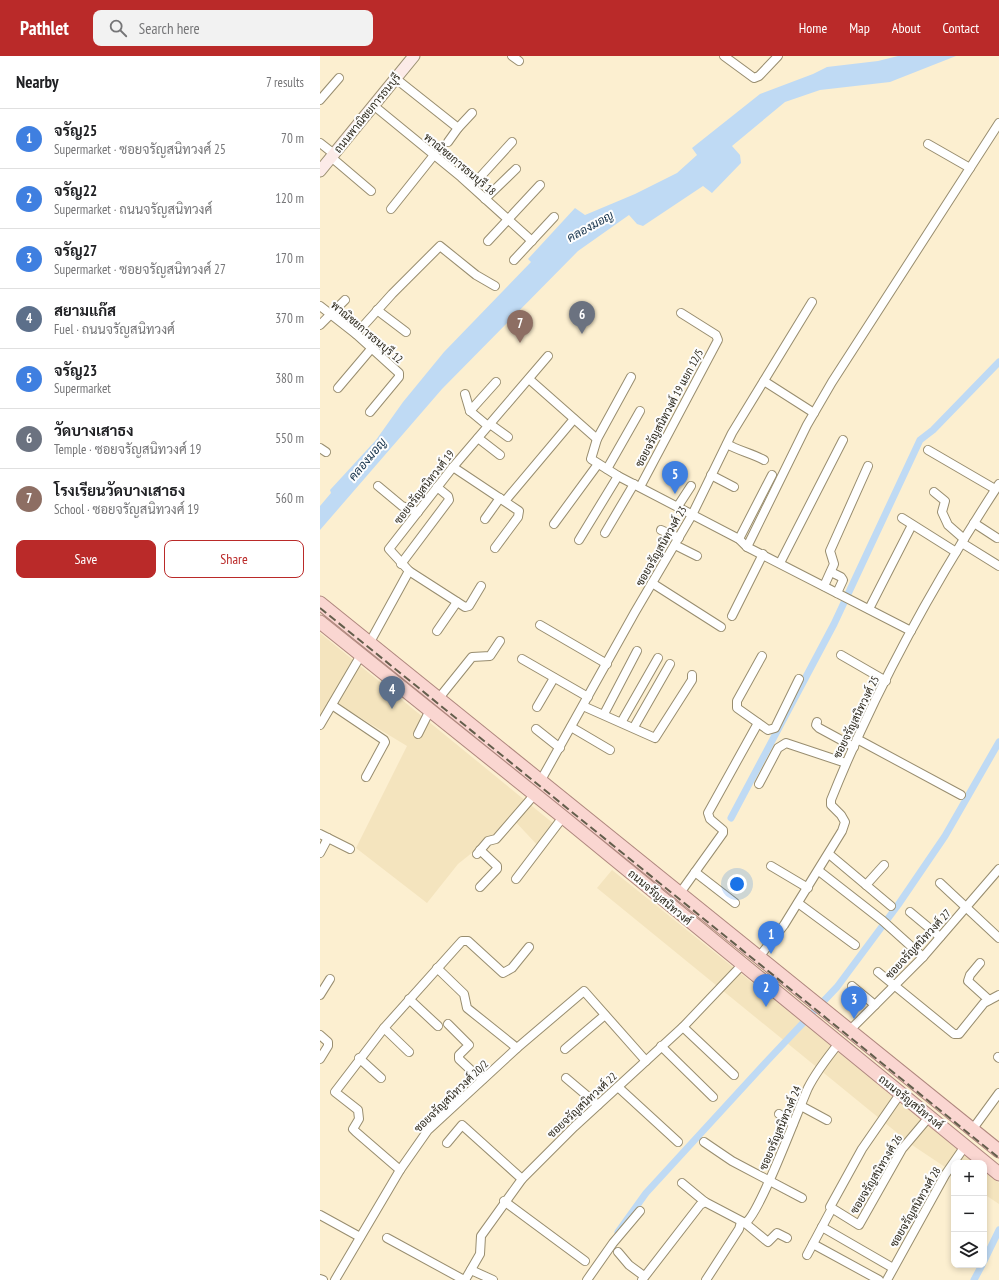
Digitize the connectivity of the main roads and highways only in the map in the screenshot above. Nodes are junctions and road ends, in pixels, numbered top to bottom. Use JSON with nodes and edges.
{"nodes":[{"id":1,"x":414,"y":56,"type":"edge"},
{"id":2,"x":320,"y":171,"type":"edge"},
{"id":3,"x":320,"y":603,"type":"edge"},
{"id":4,"x":320,"y":622,"type":"edge"},
{"id":5,"x":541,"y":780,"type":"junction"},
{"id":6,"x":533,"y":793,"type":"junction"},
{"id":7,"x":999,"y":1151,"type":"edge"},
{"id":8,"x":999,"y":1174,"type":"edge"}],
"edges":[{"from":1,"to":2,"type":"main road","name":"ถนนพาณิชยการธนบุรี"},
{"from":3,"to":5,"type":"main road","name":"ถนนจรัญสนิทวงศ์"},
{"from":4,"to":6,"type":"main road","name":"ถนนจรัญสนิทวงศ์"},
{"from":5,"to":6,"type":"main road"},
{"from":5,"to":7,"type":"main road","name":"ถนนจรัญสนิทวงศ์"},
{"from":6,"to":8,"type":"main road","name":"ถนนจรัญสนิทวงศ์"}]}
